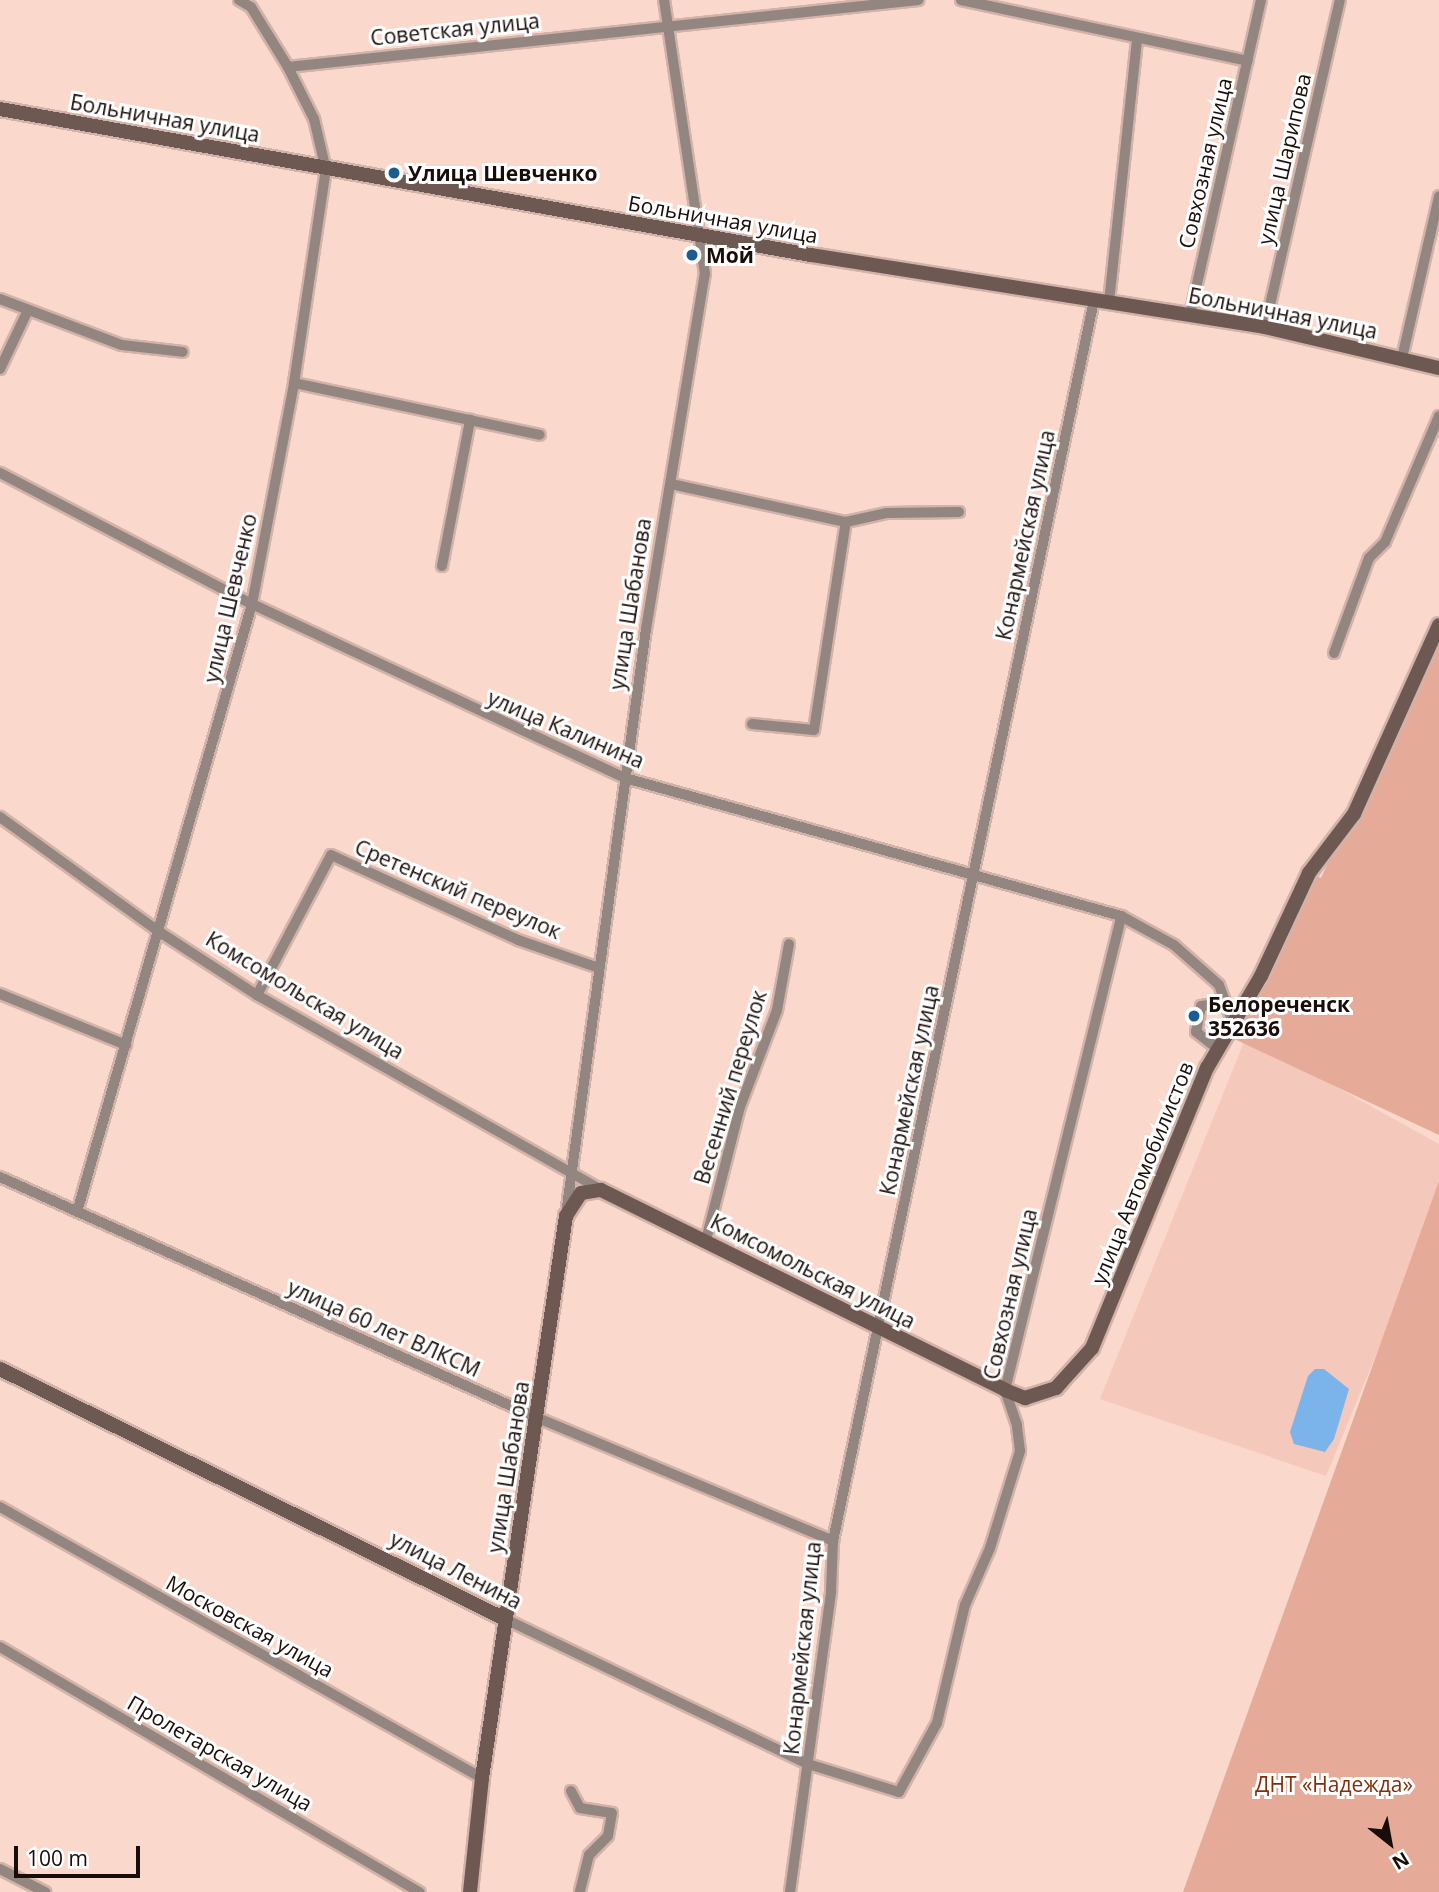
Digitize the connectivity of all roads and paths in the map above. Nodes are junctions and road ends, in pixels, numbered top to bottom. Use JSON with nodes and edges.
{"nodes":[{"id":1,"x":239,"y":0,"type":"edge"},
{"id":2,"x":664,"y":0,"type":"edge"},
{"id":3,"x":918,"y":0,"type":"edge"},
{"id":4,"x":961,"y":0,"type":"edge"},
{"id":5,"x":1261,"y":0,"type":"edge"},
{"id":6,"x":1340,"y":0,"type":"edge"},
{"id":7,"x":670,"y":25,"type":"junction"},
{"id":8,"x":1137,"y":38,"type":"junction"},
{"id":9,"x":1248,"y":61,"type":"junction"},
{"id":10,"x":289,"y":67,"type":"junction"},
{"id":11,"x":0,"y":109,"type":"edge"},
{"id":12,"x":326,"y":170,"type":"junction"},
{"id":13,"x":1439,"y":197,"type":"edge"},
{"id":14,"x":702,"y":237,"type":"junction"},
{"id":15,"x":0,"y":299,"type":"edge"},
{"id":16,"x":1101,"y":301,"type":"junction"},
{"id":17,"x":28,"y":310,"type":"junction"},
{"id":18,"x":1190,"y":315,"type":"junction"},
{"id":19,"x":1265,"y":327,"type":"junction"},
{"id":20,"x":183,"y":352,"type":"dead end"},
{"id":21,"x":1402,"y":358,"type":"junction"},
{"id":22,"x":1439,"y":368,"type":"edge"},
{"id":23,"x":0,"y":369,"type":"edge"},
{"id":24,"x":294,"y":383,"type":"junction"},
{"id":25,"x":1439,"y":416,"type":"edge"},
{"id":26,"x":470,"y":420,"type":"junction"},
{"id":27,"x":540,"y":435,"type":"dead end"},
{"id":28,"x":0,"y":473,"type":"edge"},
{"id":29,"x":671,"y":484,"type":"junction"},
{"id":30,"x":959,"y":512,"type":"dead end"},
{"id":31,"x":846,"y":522,"type":"junction"},
{"id":32,"x":442,"y":566,"type":"dead end"},
{"id":33,"x":252,"y":604,"type":"junction"},
{"id":34,"x":1439,"y":625,"type":"edge"},
{"id":35,"x":1334,"y":653,"type":"dead end"},
{"id":36,"x":752,"y":724,"type":"dead end"},
{"id":37,"x":625,"y":778,"type":"junction"},
{"id":38,"x":0,"y":817,"type":"edge"},
{"id":39,"x":974,"y":876,"type":"junction"},
{"id":40,"x":1121,"y":916,"type":"junction"},
{"id":41,"x":161,"y":933,"type":"junction"},
{"id":42,"x":789,"y":944,"type":"dead end"},
{"id":43,"x":599,"y":968,"type":"junction"},
{"id":44,"x":0,"y":994,"type":"edge"},
{"id":45,"x":257,"y":995,"type":"junction"},
{"id":46,"x":1224,"y":1003,"type":"junction"},
{"id":47,"x":1233,"y":1023,"type":"junction"},
{"id":48,"x":126,"y":1045,"type":"junction"},
{"id":49,"x":1218,"y":1049,"type":"junction"},
{"id":50,"x":569,"y":1175,"type":"junction"},
{"id":51,"x":0,"y":1177,"type":"edge"},
{"id":52,"x":601,"y":1190,"type":"junction"},
{"id":53,"x":77,"y":1212,"type":"junction"},
{"id":54,"x":566,"y":1216,"type":"junction"},
{"id":55,"x":706,"y":1240,"type":"junction"},
{"id":56,"x":879,"y":1329,"type":"junction"},
{"id":57,"x":0,"y":1369,"type":"edge"},
{"id":58,"x":1005,"y":1390,"type":"junction"},
{"id":59,"x":538,"y":1418,"type":"junction"},
{"id":60,"x":0,"y":1507,"type":"edge"},
{"id":61,"x":833,"y":1541,"type":"junction"},
{"id":62,"x":505,"y":1619,"type":"junction"},
{"id":63,"x":0,"y":1647,"type":"edge"},
{"id":64,"x":808,"y":1765,"type":"junction"},
{"id":65,"x":482,"y":1778,"type":"junction"},
{"id":66,"x":571,"y":1791,"type":"dead end"},
{"id":67,"x":900,"y":1791,"type":"joint"},
{"id":68,"x":0,"y":1869,"type":"edge"},
{"id":69,"x":45,"y":1892,"type":"edge"},
{"id":70,"x":420,"y":1892,"type":"edge"},
{"id":71,"x":470,"y":1892,"type":"edge"},
{"id":72,"x":580,"y":1892,"type":"edge"},
{"id":73,"x":790,"y":1892,"type":"edge"}],
"edges":[{"from":1,"to":10,"type":"street","name":"улица Шевченко"},
{"from":2,"to":7,"type":"street","name":"улица Шабанова"},
{"from":3,"to":7,"type":"street","name":"Советская улица"},
{"from":4,"to":8,"type":"street"},
{"from":5,"to":9,"type":"street"},
{"from":6,"to":19,"type":"street","name":"улица Шарипова"},
{"from":7,"to":10,"type":"street","name":"Советская улица"},
{"from":7,"to":14,"type":"street","name":"улица Шабанова"},
{"from":8,"to":9,"type":"street"},
{"from":8,"to":16,"type":"street","name":"Конармейская улица"},
{"from":9,"to":18,"type":"street","name":"Совхозная улица"},
{"from":10,"to":12,"type":"street","name":"улица Шевченко"},
{"from":11,"to":12,"type":"street","name":"Больничная улица"},
{"from":12,"to":14,"type":"street","name":"Больничная улица"},
{"from":12,"to":24,"type":"street","name":"улица Шевченко"},
{"from":13,"to":21,"type":"street"},
{"from":14,"to":16,"type":"street","name":"Больничная улица"},
{"from":14,"to":29,"type":"street","name":"улица Шабанова"},
{"from":15,"to":17,"type":"street"},
{"from":16,"to":18,"type":"street","name":"Больничная улица"},
{"from":16,"to":39,"type":"street","name":"Конармейская улица"},
{"from":17,"to":20,"type":"street"},
{"from":17,"to":23,"type":"street"},
{"from":18,"to":19,"type":"street","name":"Больничная улица"},
{"from":19,"to":21,"type":"street","name":"Больничная улица"},
{"from":21,"to":22,"type":"street","name":"Больничная улица"},
{"from":24,"to":26,"type":"street"},
{"from":24,"to":33,"type":"street","name":"улица Шевченко"},
{"from":25,"to":35,"type":"street"},
{"from":26,"to":27,"type":"street"},
{"from":26,"to":32,"type":"street"},
{"from":28,"to":33,"type":"street","name":"улица Калинина"},
{"from":29,"to":31,"type":"street"},
{"from":29,"to":37,"type":"street","name":"улица Шабанова"},
{"from":30,"to":31,"type":"street"},
{"from":31,"to":36,"type":"street"},
{"from":33,"to":37,"type":"street","name":"улица Калинина"},
{"from":33,"to":41,"type":"street","name":"улица Шевченко"},
{"from":34,"to":47,"type":"street","name":"улица Автомобилистов"},
{"from":37,"to":39,"type":"street","name":"улица Калинина"},
{"from":37,"to":43,"type":"street","name":"улица Шабанова"},
{"from":38,"to":41,"type":"street","name":"Комсомольская улица"},
{"from":39,"to":40,"type":"street","name":"улица Калинина"},
{"from":39,"to":56,"type":"street","name":"Конармейская улица"},
{"from":40,"to":46,"type":"street","name":"улица Калинина"},
{"from":40,"to":58,"type":"street","name":"Совхозная улица"},
{"from":41,"to":45,"type":"street","name":"Комсомольская улица"},
{"from":41,"to":48,"type":"street","name":"улица Шевченко"},
{"from":42,"to":55,"type":"street","name":"Весенний переулок"},
{"from":43,"to":45,"type":"street","name":"Сретенский переулок"},
{"from":43,"to":50,"type":"street","name":"улица Шабанова"},
{"from":44,"to":48,"type":"street"},
{"from":45,"to":50,"type":"street","name":"Комсомольская улица"},
{"from":46,"to":47,"type":"street","name":"улица Калинина"},
{"from":46,"to":49,"type":"street"},
{"from":47,"to":49,"type":"street","name":"улица Автомобилистов"},
{"from":48,"to":53,"type":"street","name":"улица Шевченко"},
{"from":49,"to":58,"type":"street","name":"улица Автомобилистов"},
{"from":50,"to":52,"type":"street","name":"Комсомольская улица"},
{"from":50,"to":54,"type":"street","name":"улица Шабанова"},
{"from":51,"to":53,"type":"street","name":"улица 60 лет ВЛКСМ"},
{"from":52,"to":54,"type":"street","name":"улица Шабанова"},
{"from":52,"to":55,"type":"street","name":"Комсомольская улица"},
{"from":53,"to":59,"type":"street","name":"улица 60 лет ВЛКСМ"},
{"from":54,"to":59,"type":"street","name":"улица Шабанова"},
{"from":55,"to":56,"type":"street","name":"Комсомольская улица"},
{"from":56,"to":58,"type":"street","name":"Комсомольская улица"},
{"from":56,"to":61,"type":"street","name":"Конармейская улица"},
{"from":57,"to":62,"type":"street","name":"улица Ленина"},
{"from":58,"to":67,"type":"street","name":"Совхозная улица"},
{"from":59,"to":61,"type":"street","name":"улица 60 лет ВЛКСМ"},
{"from":59,"to":62,"type":"street","name":"улица Шабанова"},
{"from":60,"to":65,"type":"street","name":"Московская улица"},
{"from":61,"to":64,"type":"street","name":"Конармейская улица"},
{"from":62,"to":64,"type":"street","name":"улица Ленина"},
{"from":62,"to":65,"type":"street","name":"улица Шабанова"},
{"from":63,"to":70,"type":"street","name":"Пролетарская улица"},
{"from":64,"to":67,"type":"street","name":"улица Ленина"},
{"from":64,"to":73,"type":"street","name":"Конармейская улица"},
{"from":65,"to":71,"type":"street","name":"улица Шабанова"},
{"from":66,"to":72,"type":"street"},
{"from":68,"to":69,"type":"street"}]}
